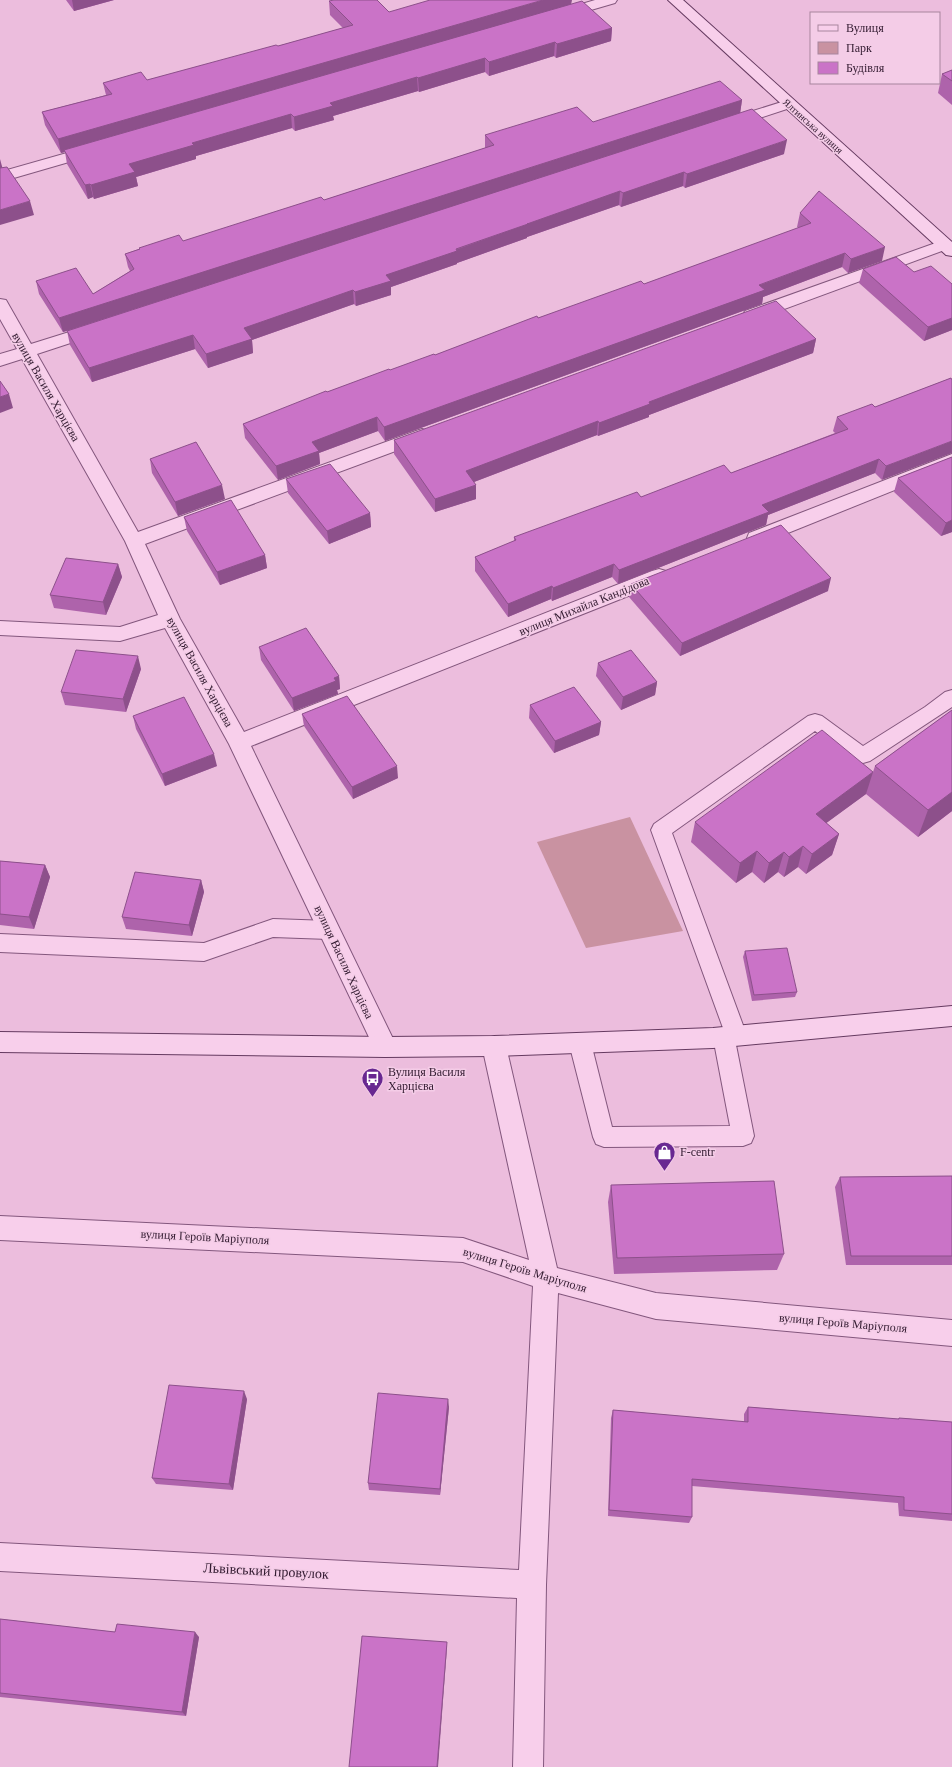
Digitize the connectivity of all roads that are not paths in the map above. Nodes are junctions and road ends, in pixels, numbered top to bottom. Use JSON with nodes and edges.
{"nodes":[{"id":1,"x":610,"y":0,"type":"edge"},
{"id":2,"x":675,"y":0,"type":"edge"},
{"id":3,"x":549,"y":18,"type":"edge"},
{"id":4,"x":788,"y":104,"type":"junction"},
{"id":5,"x":713,"y":128,"type":"edge"},
{"id":6,"x":107,"y":146,"type":"edge"},
{"id":7,"x":0,"y":178,"type":"edge"},
{"id":8,"x":948,"y":248,"type":"edge"},
{"id":9,"x":0,"y":304,"type":"edge"},
{"id":10,"x":734,"y":322,"type":"edge"},
{"id":11,"x":109,"y":325,"type":"edge"},
{"id":12,"x":26,"y":352,"type":"junction"},
{"id":13,"x":0,"y":360,"type":"edge"},
{"id":14,"x":434,"y":431,"type":"edge"},
{"id":15,"x":952,"y":460,"type":"edge"},
{"id":16,"x":134,"y":541,"type":"junction"},
{"id":17,"x":737,"y":545,"type":"edge"},
{"id":18,"x":677,"y":569,"type":"edge"},
{"id":19,"x":170,"y":619,"type":"junction"},
{"id":20,"x":0,"y":628,"type":"edge"},
{"id":21,"x":952,"y":697,"type":"edge"},
{"id":22,"x":239,"y":742,"type":"junction"},
{"id":23,"x":329,"y":930,"type":"junction"},
{"id":24,"x":0,"y":943,"type":"edge"},
{"id":25,"x":952,"y":1016,"type":"edge"},
{"id":26,"x":730,"y":1036,"type":"junction"},
{"id":27,"x":0,"y":1042,"type":"edge"},
{"id":28,"x":580,"y":1042,"type":"junction"},
{"id":29,"x":494,"y":1046,"type":"junction"},
{"id":30,"x":385,"y":1047,"type":"junction"},
{"id":31,"x":0,"y":1228,"type":"edge"},
{"id":32,"x":546,"y":1278,"type":"junction"},
{"id":33,"x":952,"y":1333,"type":"edge"},
{"id":34,"x":0,"y":1557,"type":"edge"},
{"id":35,"x":532,"y":1586,"type":"junction"},
{"id":36,"x":528,"y":1767,"type":"edge"}],
"edges":[{"from":1,"to":3,"type":"street"},
{"from":2,"to":4,"type":"street","name":"Ялтинська вулиця"},
{"from":4,"to":5,"type":"street"},
{"from":4,"to":8,"type":"street","name":"Ялтинська вулиця"},
{"from":6,"to":7,"type":"street"},
{"from":8,"to":10,"type":"street"},
{"from":9,"to":12,"type":"street","name":"вулиця Василя Харцієва"},
{"from":11,"to":12,"type":"street"},
{"from":12,"to":13,"type":"street"},
{"from":12,"to":16,"type":"street","name":"вулиця Василя Харцієва"},
{"from":14,"to":16,"type":"street"},
{"from":15,"to":17,"type":"street"},
{"from":16,"to":19,"type":"street","name":"вулиця Василя Харцієва"},
{"from":18,"to":22,"type":"street","name":"вулиця Михайла Кандідова"},
{"from":19,"to":20,"type":"street"},
{"from":19,"to":22,"type":"street","name":"вулиця Василя Харцієва"},
{"from":21,"to":26,"type":"lane"},
{"from":22,"to":23,"type":"street","name":"вулиця Василя Харцієва"},
{"from":23,"to":24,"type":"lane"},
{"from":23,"to":30,"type":"street","name":"вулиця Василя Харцієва"},
{"from":25,"to":26,"type":"street"},
{"from":26,"to":28,"type":"street"},
{"from":26,"to":28,"type":"lane"},
{"from":27,"to":30,"type":"street"},
{"from":28,"to":29,"type":"street"},
{"from":29,"to":30,"type":"street"},
{"from":29,"to":32,"type":"street"},
{"from":31,"to":32,"type":"street","name":"вулиця Героїв Маріуполя"},
{"from":32,"to":33,"type":"street","name":"вулиця Героїв Маріуполя"},
{"from":32,"to":35,"type":"street"},
{"from":34,"to":35,"type":"street","name":"Львівський провулок"},
{"from":35,"to":36,"type":"street"}]}
